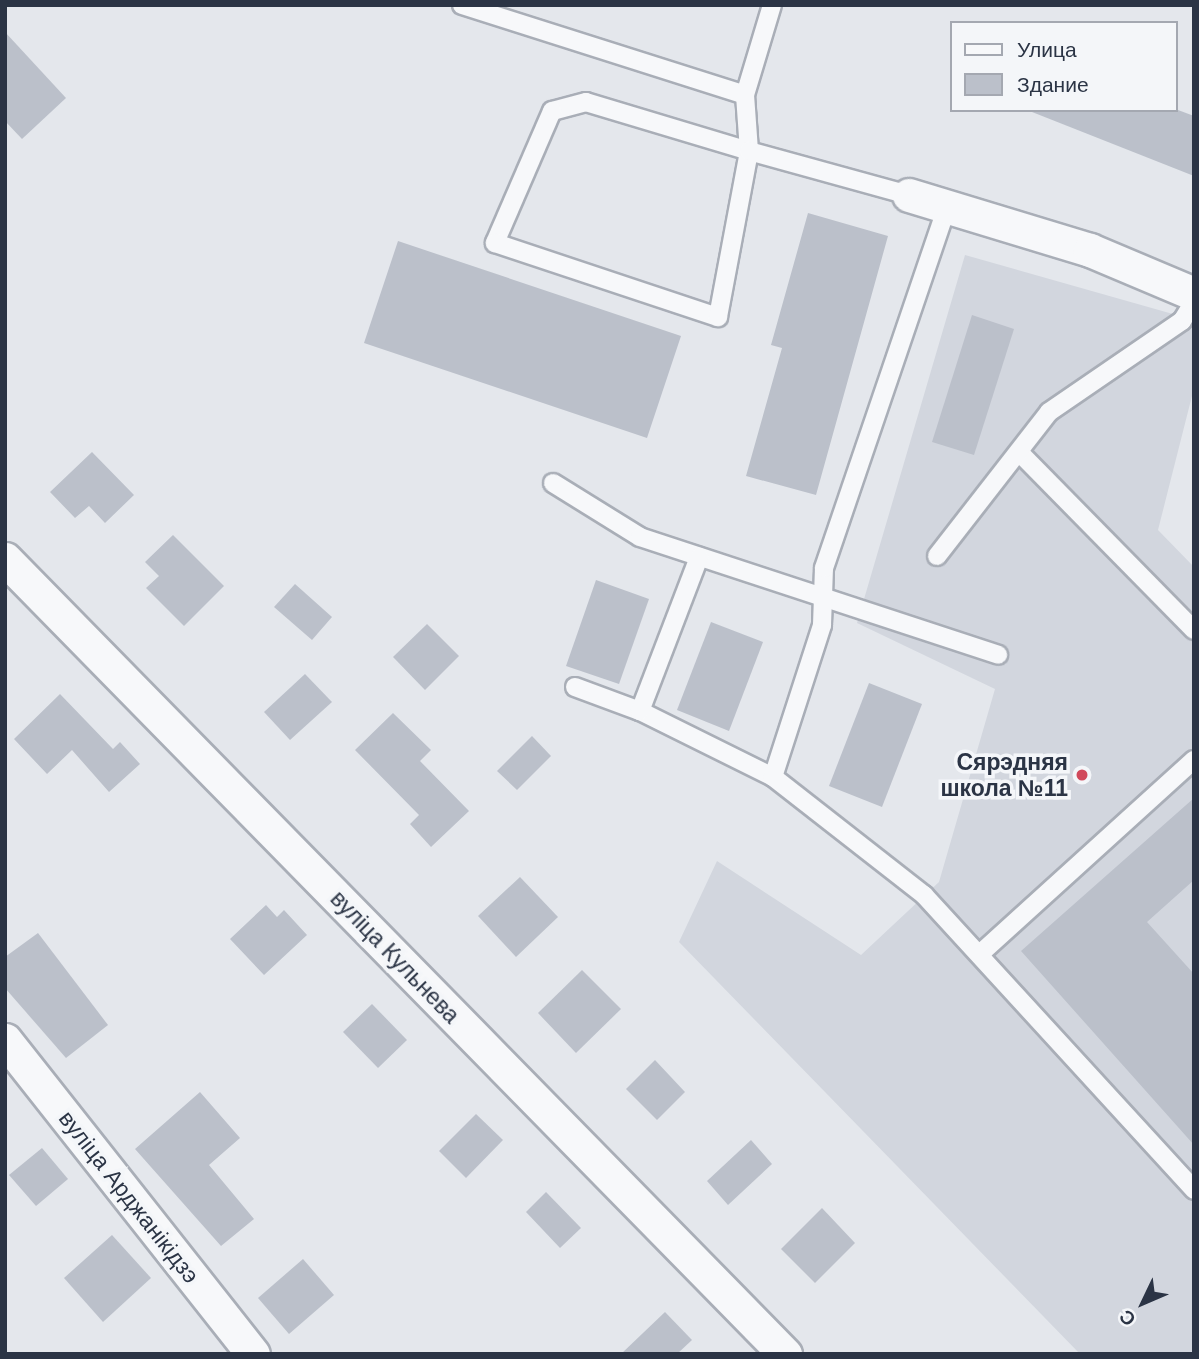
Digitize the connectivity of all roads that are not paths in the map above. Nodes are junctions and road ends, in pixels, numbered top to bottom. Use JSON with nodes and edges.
{"nodes":[{"id":1,"x":462,"y":5,"type":"edge"},
{"id":2,"x":772,"y":5,"type":"edge"},
{"id":3,"x":744,"y":95,"type":"junction"},
{"id":4,"x":749,"y":151,"type":"junction"},
{"id":5,"x":909,"y":195,"type":"joint"},
{"id":6,"x":947,"y":206,"type":"junction"},
{"id":7,"x":1194,"y":294,"type":"edge"},
{"id":8,"x":1194,"y":302,"type":"edge"},
{"id":9,"x":1020,"y":453,"type":"junction"},
{"id":10,"x":552,"y":483,"type":"dead end"},
{"id":11,"x":937,"y":556,"type":"dead end"},
{"id":12,"x":699,"y":557,"type":"junction"},
{"id":13,"x":5,"y":559,"type":"edge"},
{"id":14,"x":823,"y":594,"type":"junction"},
{"id":15,"x":1194,"y":629,"type":"edge"},
{"id":16,"x":998,"y":656,"type":"dead end"},
{"id":17,"x":575,"y":687,"type":"dead end"},
{"id":18,"x":640,"y":711,"type":"junction"},
{"id":19,"x":1194,"y":760,"type":"edge"},
{"id":20,"x":773,"y":777,"type":"junction"},
{"id":21,"x":982,"y":952,"type":"junction"},
{"id":22,"x":5,"y":1040,"type":"edge"},
{"id":23,"x":1194,"y":1190,"type":"edge"},
{"id":24,"x":253,"y":1354,"type":"edge"},
{"id":25,"x":785,"y":1354,"type":"edge"}],
"edges":[{"from":1,"to":3,"type":"lane"},
{"from":2,"to":3,"type":"lane"},
{"from":3,"to":4,"type":"lane"},
{"from":4,"to":4,"type":"lane"},
{"from":4,"to":5,"type":"lane"},
{"from":5,"to":6,"type":"street"},
{"from":6,"to":7,"type":"street"},
{"from":6,"to":14,"type":"lane"},
{"from":8,"to":9,"type":"lane"},
{"from":9,"to":11,"type":"lane"},
{"from":9,"to":15,"type":"lane"},
{"from":10,"to":12,"type":"lane"},
{"from":12,"to":14,"type":"lane"},
{"from":12,"to":18,"type":"lane"},
{"from":13,"to":25,"type":"street","name":"вуліца Кульнева"},
{"from":14,"to":16,"type":"lane"},
{"from":14,"to":20,"type":"lane"},
{"from":17,"to":18,"type":"lane"},
{"from":18,"to":20,"type":"lane"},
{"from":19,"to":21,"type":"lane"},
{"from":20,"to":21,"type":"lane"},
{"from":21,"to":23,"type":"lane"},
{"from":22,"to":24,"type":"street","name":"вуліца Арджанікідзэ"}]}
